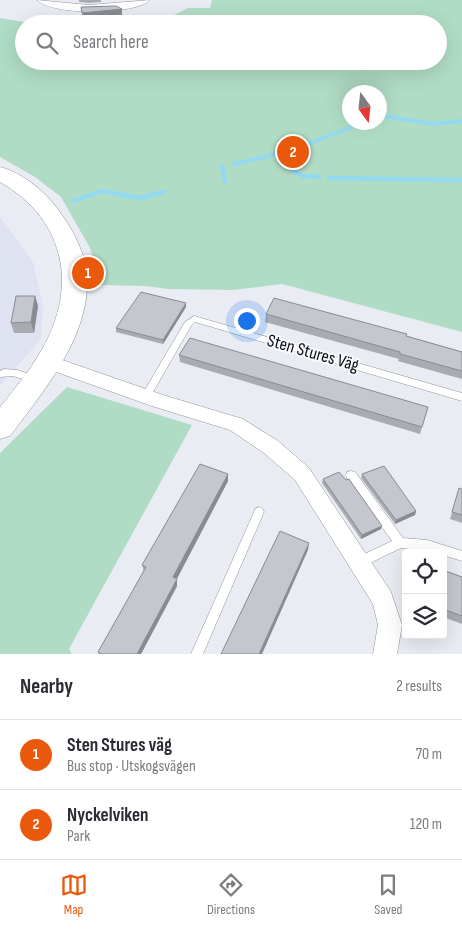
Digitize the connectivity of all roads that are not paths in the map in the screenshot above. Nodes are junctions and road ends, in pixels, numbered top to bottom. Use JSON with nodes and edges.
{"nodes":[{"id":1,"x":42,"y":0,"type":"edge"},
{"id":2,"x":145,"y":0,"type":"edge"},
{"id":3,"x":0,"y":173,"type":"edge"},
{"id":4,"x":42,"y":371,"type":"junction"},
{"id":5,"x":0,"y":374,"type":"edge"},
{"id":6,"x":146,"y":396,"type":"junction"},
{"id":7,"x":462,"y":397,"type":"edge"},
{"id":8,"x":0,"y":428,"type":"edge"},
{"id":9,"x":351,"y":475,"type":"dead end"},
{"id":10,"x":259,"y":512,"type":"dead end"},
{"id":11,"x":400,"y":543,"type":"junction"},
{"id":12,"x":462,"y":556,"type":"edge"},
{"id":13,"x":359,"y":562,"type":"junction"},
{"id":14,"x":197,"y":654,"type":"edge"},
{"id":15,"x":384,"y":654,"type":"edge"}],
"edges":[{"from":1,"to":2,"type":"street"},
{"from":3,"to":4,"type":"street"},
{"from":4,"to":5,"type":"lane"},
{"from":4,"to":6,"type":"street"},
{"from":4,"to":8,"type":"street"},
{"from":6,"to":7,"type":"lane","name":"Sten Stures Väg"},
{"from":6,"to":13,"type":"street"},
{"from":9,"to":11,"type":"lane"},
{"from":10,"to":14,"type":"lane"},
{"from":11,"to":12,"type":"lane"},
{"from":11,"to":13,"type":"lane"},
{"from":13,"to":15,"type":"street"}]}
